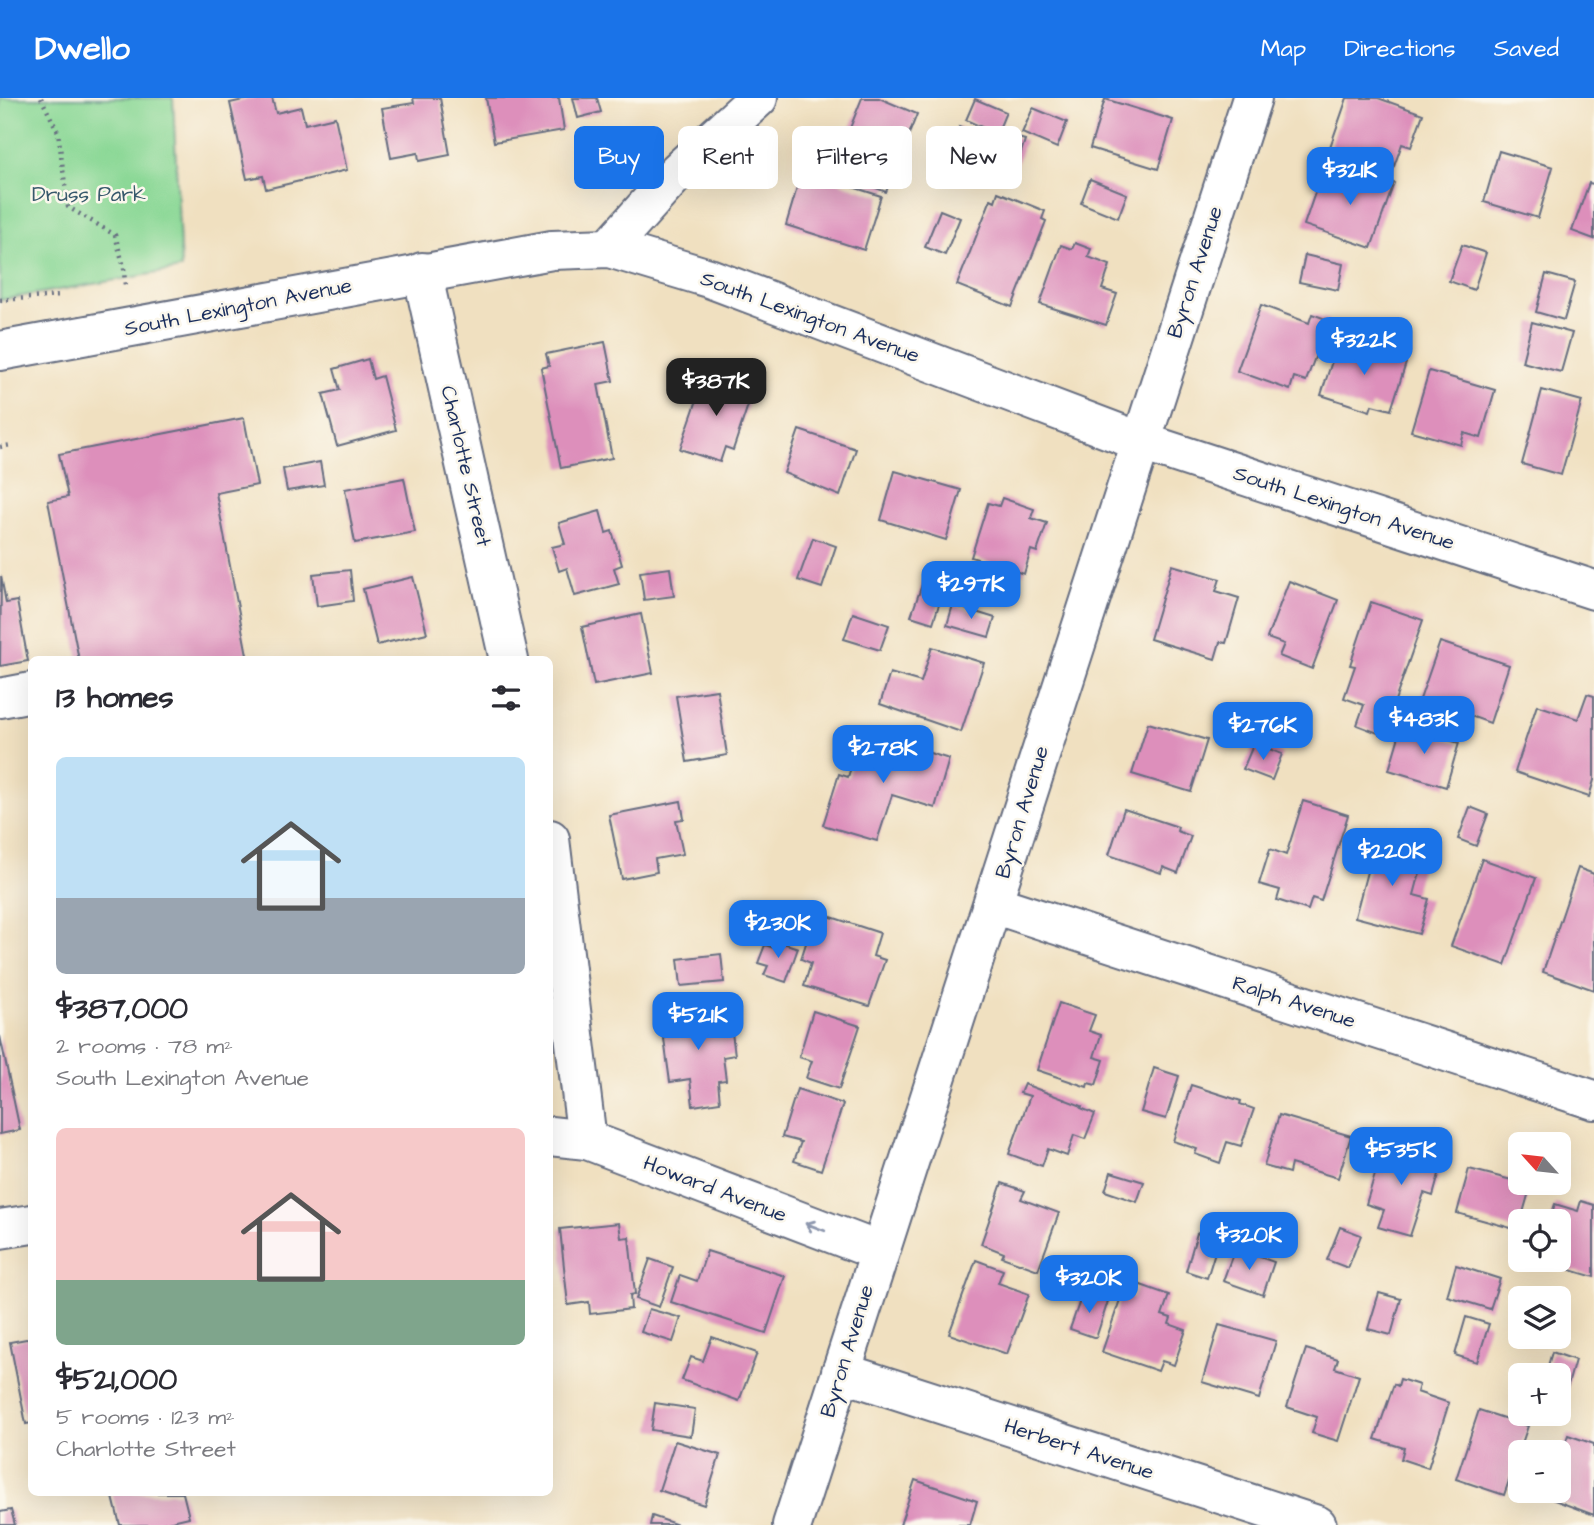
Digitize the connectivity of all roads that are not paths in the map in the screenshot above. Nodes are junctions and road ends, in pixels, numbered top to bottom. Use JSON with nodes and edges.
{"nodes":[{"id":1,"x":758,"y":98,"type":"edge"},
{"id":2,"x":1252,"y":98,"type":"edge"},
{"id":3,"x":609,"y":248,"type":"junction"},
{"id":4,"x":422,"y":272,"type":"junction"},
{"id":5,"x":0,"y":351,"type":"edge"},
{"id":6,"x":1139,"y":441,"type":"junction"},
{"id":7,"x":1594,"y":590,"type":"edge"},
{"id":8,"x":508,"y":656,"type":"edge"},
{"id":9,"x":28,"y":693,"type":"edge"},
{"id":10,"x":0,"y":698,"type":"edge"},
{"id":11,"x":553,"y":863,"type":"edge"},
{"id":12,"x":993,"y":904,"type":"junction"},
{"id":13,"x":1594,"y":1100,"type":"edge"},
{"id":14,"x":553,"y":1136,"type":"edge"},
{"id":15,"x":587,"y":1140,"type":"junction"},
{"id":16,"x":28,"y":1225,"type":"edge"},
{"id":17,"x":0,"y":1229,"type":"edge"},
{"id":18,"x":878,"y":1251,"type":"junction"},
{"id":19,"x":841,"y":1372,"type":"junction"},
{"id":20,"x":792,"y":1525,"type":"edge"},
{"id":21,"x":1317,"y":1525,"type":"edge"}],
"edges":[{"from":1,"to":3,"type":"street"},
{"from":2,"to":6,"type":"street","name":"Byron Avenue"},
{"from":3,"to":4,"type":"street","name":"South Lexington Avenue"},
{"from":3,"to":6,"type":"street","name":"South Lexington Avenue"},
{"from":4,"to":5,"type":"street","name":"South Lexington Avenue"},
{"from":4,"to":8,"type":"street","name":"Charlotte Street"},
{"from":6,"to":7,"type":"street","name":"South Lexington Avenue"},
{"from":6,"to":12,"type":"street","name":"Byron Avenue"},
{"from":9,"to":10,"type":"street"},
{"from":11,"to":15,"type":"street"},
{"from":12,"to":13,"type":"street","name":"Ralph Avenue"},
{"from":12,"to":18,"type":"street","name":"Byron Avenue"},
{"from":14,"to":15,"type":"street","name":"Howard Avenue"},
{"from":18,"to":15,"type":"street","name":"Howard Avenue","one_way":true},
{"from":16,"to":17,"type":"street"},
{"from":18,"to":19,"type":"street","name":"Byron Avenue"},
{"from":19,"to":20,"type":"street","name":"Byron Avenue"},
{"from":19,"to":21,"type":"street","name":"Herbert Avenue"}]}
